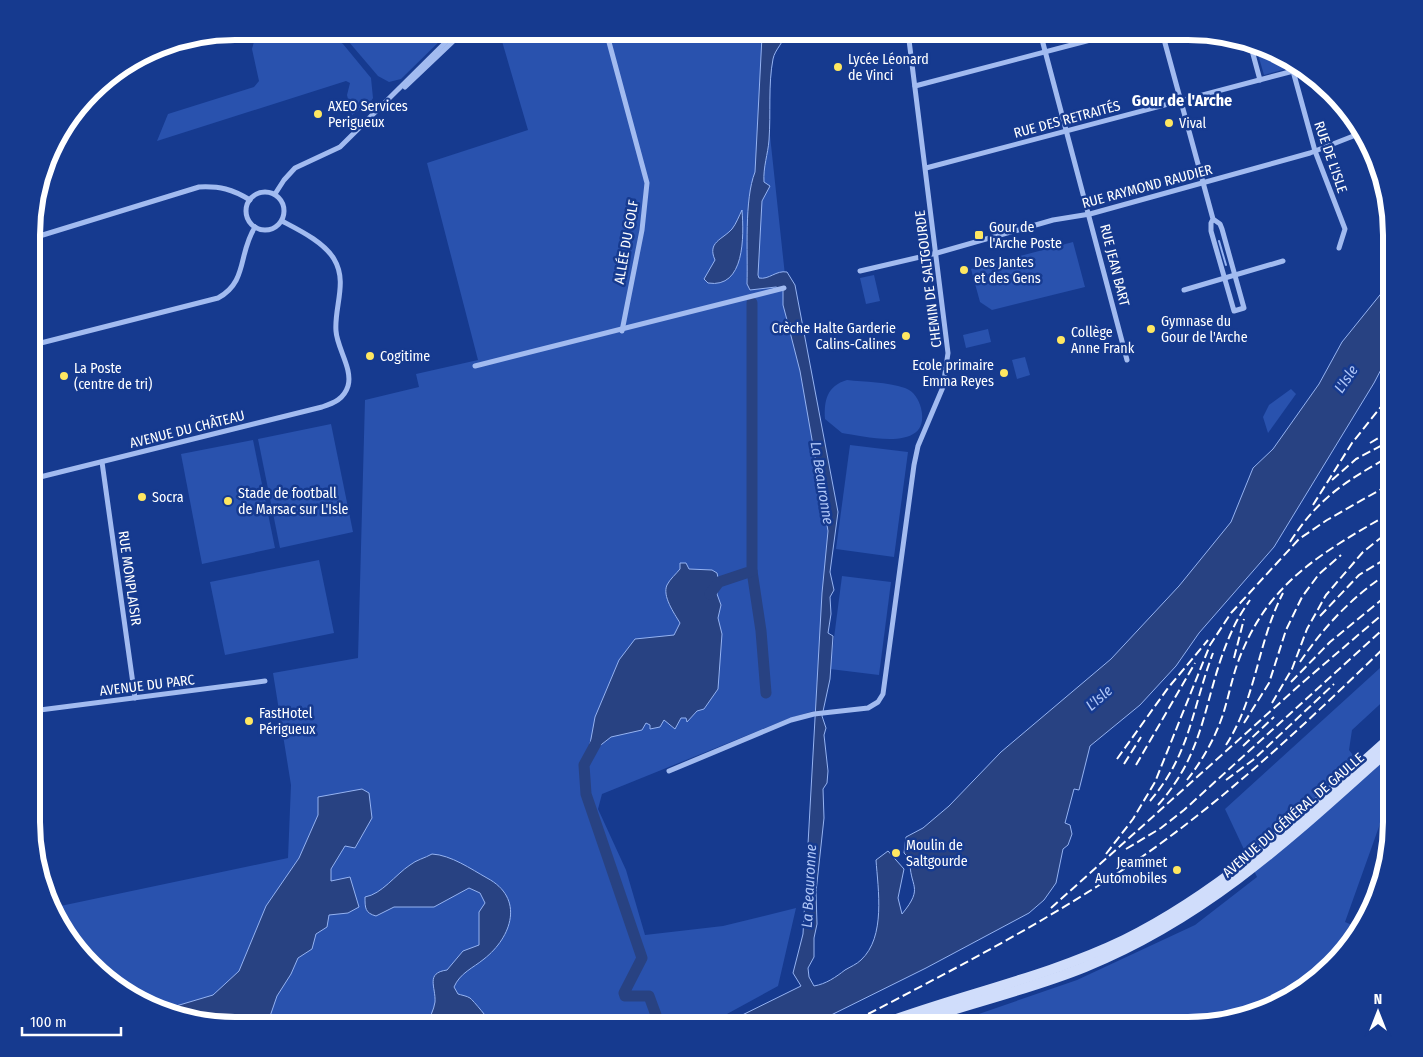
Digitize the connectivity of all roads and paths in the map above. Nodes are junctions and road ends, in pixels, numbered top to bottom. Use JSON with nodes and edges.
{"nodes":[{"id":1,"x":448,"y":40,"type":"edge"},
{"id":2,"x":454,"y":40,"type":"edge"},
{"id":3,"x":608,"y":40,"type":"edge"},
{"id":4,"x":909,"y":40,"type":"edge"},
{"id":5,"x":1042,"y":40,"type":"edge"},
{"id":6,"x":1091,"y":40,"type":"edge"},
{"id":7,"x":1164,"y":40,"type":"edge"},
{"id":8,"x":1252,"y":51,"type":"edge"},
{"id":9,"x":1046,"y":52,"type":"junction"},
{"id":10,"x":1293,"y":71,"type":"joint"},
{"id":11,"x":1260,"y":80,"type":"junction"},
{"id":12,"x":915,"y":86,"type":"junction"},
{"id":13,"x":391,"y":99,"type":"junction"},
{"id":14,"x":1180,"y":100,"type":"junction"},
{"id":15,"x":1067,"y":131,"type":"junction"},
{"id":16,"x":1355,"y":136,"type":"edge"},
{"id":17,"x":1315,"y":151,"type":"junction"},
{"id":18,"x":926,"y":168,"type":"junction"},
{"id":19,"x":1203,"y":183,"type":"junction"},
{"id":20,"x":275,"y":194,"type":"junction"},
{"id":21,"x":250,"y":200,"type":"junction"},
{"id":22,"x":1090,"y":214,"type":"junction"},
{"id":23,"x":1213,"y":219,"type":"junction"},
{"id":24,"x":282,"y":221,"type":"junction"},
{"id":25,"x":255,"y":227,"type":"junction"},
{"id":26,"x":1222,"y":229,"type":"junction"},
{"id":27,"x":1211,"y":232,"type":"junction"},
{"id":28,"x":40,"y":236,"type":"edge"},
{"id":29,"x":1339,"y":248,"type":"dead end"},
{"id":30,"x":937,"y":253,"type":"junction"},
{"id":31,"x":1283,"y":261,"type":"dead end"},
{"id":32,"x":860,"y":271,"type":"dead end"},
{"id":33,"x":1235,"y":275,"type":"junction"},
{"id":34,"x":1224,"y":278,"type":"junction"},
{"id":35,"x":784,"y":288,"type":"dead end"},
{"id":36,"x":1184,"y":290,"type":"dead end"},
{"id":37,"x":622,"y":331,"type":"junction"},
{"id":38,"x":40,"y":343,"type":"edge"},
{"id":39,"x":1127,"y":360,"type":"dead end"},
{"id":40,"x":475,"y":366,"type":"dead end"},
{"id":41,"x":102,"y":462,"type":"junction"},
{"id":42,"x":40,"y":477,"type":"edge"},
{"id":43,"x":266,"y":681,"type":"dead end"},
{"id":44,"x":135,"y":698,"type":"junction"},
{"id":45,"x":40,"y":710,"type":"edge"},
{"id":46,"x":1383,"y":744,"type":"edge"},
{"id":47,"x":1383,"y":755,"type":"edge"},
{"id":48,"x":669,"y":771,"type":"dead end"},
{"id":49,"x":920,"y":1017,"type":"edge"},
{"id":50,"x":923,"y":1017,"type":"edge"}],
"edges":[{"from":1,"to":13,"type":"street"},
{"from":2,"to":13,"type":"street"},
{"from":3,"to":37,"type":"street","name":"ALLÉE DU GOLF"},
{"from":4,"to":12,"type":"street","name":"CHEMIN DE SALTGOURDE"},
{"from":5,"to":9,"type":"street","name":"RUE JEAN BART"},
{"from":6,"to":9,"type":"street"},
{"from":7,"to":14,"type":"street"},
{"from":8,"to":11,"type":"street"},
{"from":9,"to":12,"type":"street"},
{"from":9,"to":15,"type":"street","name":"RUE JEAN BART"},
{"from":10,"to":11,"type":"street","name":"RUE DES RETRAITÉS"},
{"from":10,"to":17,"type":"street","name":"RUE DE L'ISLE"},
{"from":11,"to":14,"type":"street","name":"RUE DES RETRAITÉS"},
{"from":12,"to":18,"type":"street","name":"CHEMIN DE SALTGOURDE"},
{"from":13,"to":20,"type":"street"},
{"from":14,"to":15,"type":"street","name":"RUE DES RETRAITÉS"},
{"from":14,"to":19,"type":"street"},
{"from":15,"to":18,"type":"street","name":"RUE DES RETRAITÉS"},
{"from":15,"to":22,"type":"street","name":"RUE JEAN BART"},
{"from":16,"to":17,"type":"street","name":"RUE RAYMOND RAUDIER"},
{"from":17,"to":19,"type":"street","name":"RUE RAYMOND RAUDIER"},
{"from":17,"to":29,"type":"street","name":"RUE DE L'ISLE"},
{"from":18,"to":30,"type":"street","name":"CHEMIN DE SALTGOURDE"},
{"from":19,"to":22,"type":"street","name":"RUE RAYMOND RAUDIER"},
{"from":19,"to":23,"type":"street"},
{"from":20,"to":21,"type":"street"},
{"from":20,"to":24,"type":"street"},
{"from":21,"to":25,"type":"street"},
{"from":21,"to":28,"type":"street"},
{"from":22,"to":30,"type":"street","name":"RUE RAYMOND RAUDIER"},
{"from":22,"to":39,"type":"street","name":"RUE JEAN BART"},
{"from":23,"to":26,"type":"street"},
{"from":23,"to":27,"type":"street"},
{"from":24,"to":25,"type":"street"},
{"from":24,"to":41,"type":"street","name":"AVENUE DU CHÂTEAU"},
{"from":25,"to":38,"type":"street"},
{"from":26,"to":27,"type":"street"},
{"from":26,"to":33,"type":"street"},
{"from":27,"to":34,"type":"street"},
{"from":30,"to":32,"type":"street","name":"RUE RAYMOND RAUDIER"},
{"from":30,"to":48,"type":"street","name":"CHEMIN DE SALTGOURDE"},
{"from":31,"to":33,"type":"street"},
{"from":33,"to":34,"type":"street"},
{"from":33,"to":34,"type":"street"},
{"from":34,"to":36,"type":"street"},
{"from":35,"to":37,"type":"street"},
{"from":37,"to":40,"type":"street"},
{"from":41,"to":42,"type":"street","name":"AVENUE DU CHÂTEAU"},
{"from":41,"to":44,"type":"street","name":"RUE MONPLAISIR"},
{"from":43,"to":44,"type":"street","name":"AVENUE DU PARC"},
{"from":44,"to":45,"type":"street","name":"AVENUE DU PARC"},
{"from":46,"to":49,"type":"main road","name":"AVENUE DU GÉNÉRAL DE GAULLE"},
{"from":47,"to":50,"type":"main road","name":"AVENUE DU GÉNÉRAL DE GAULLE"}]}
